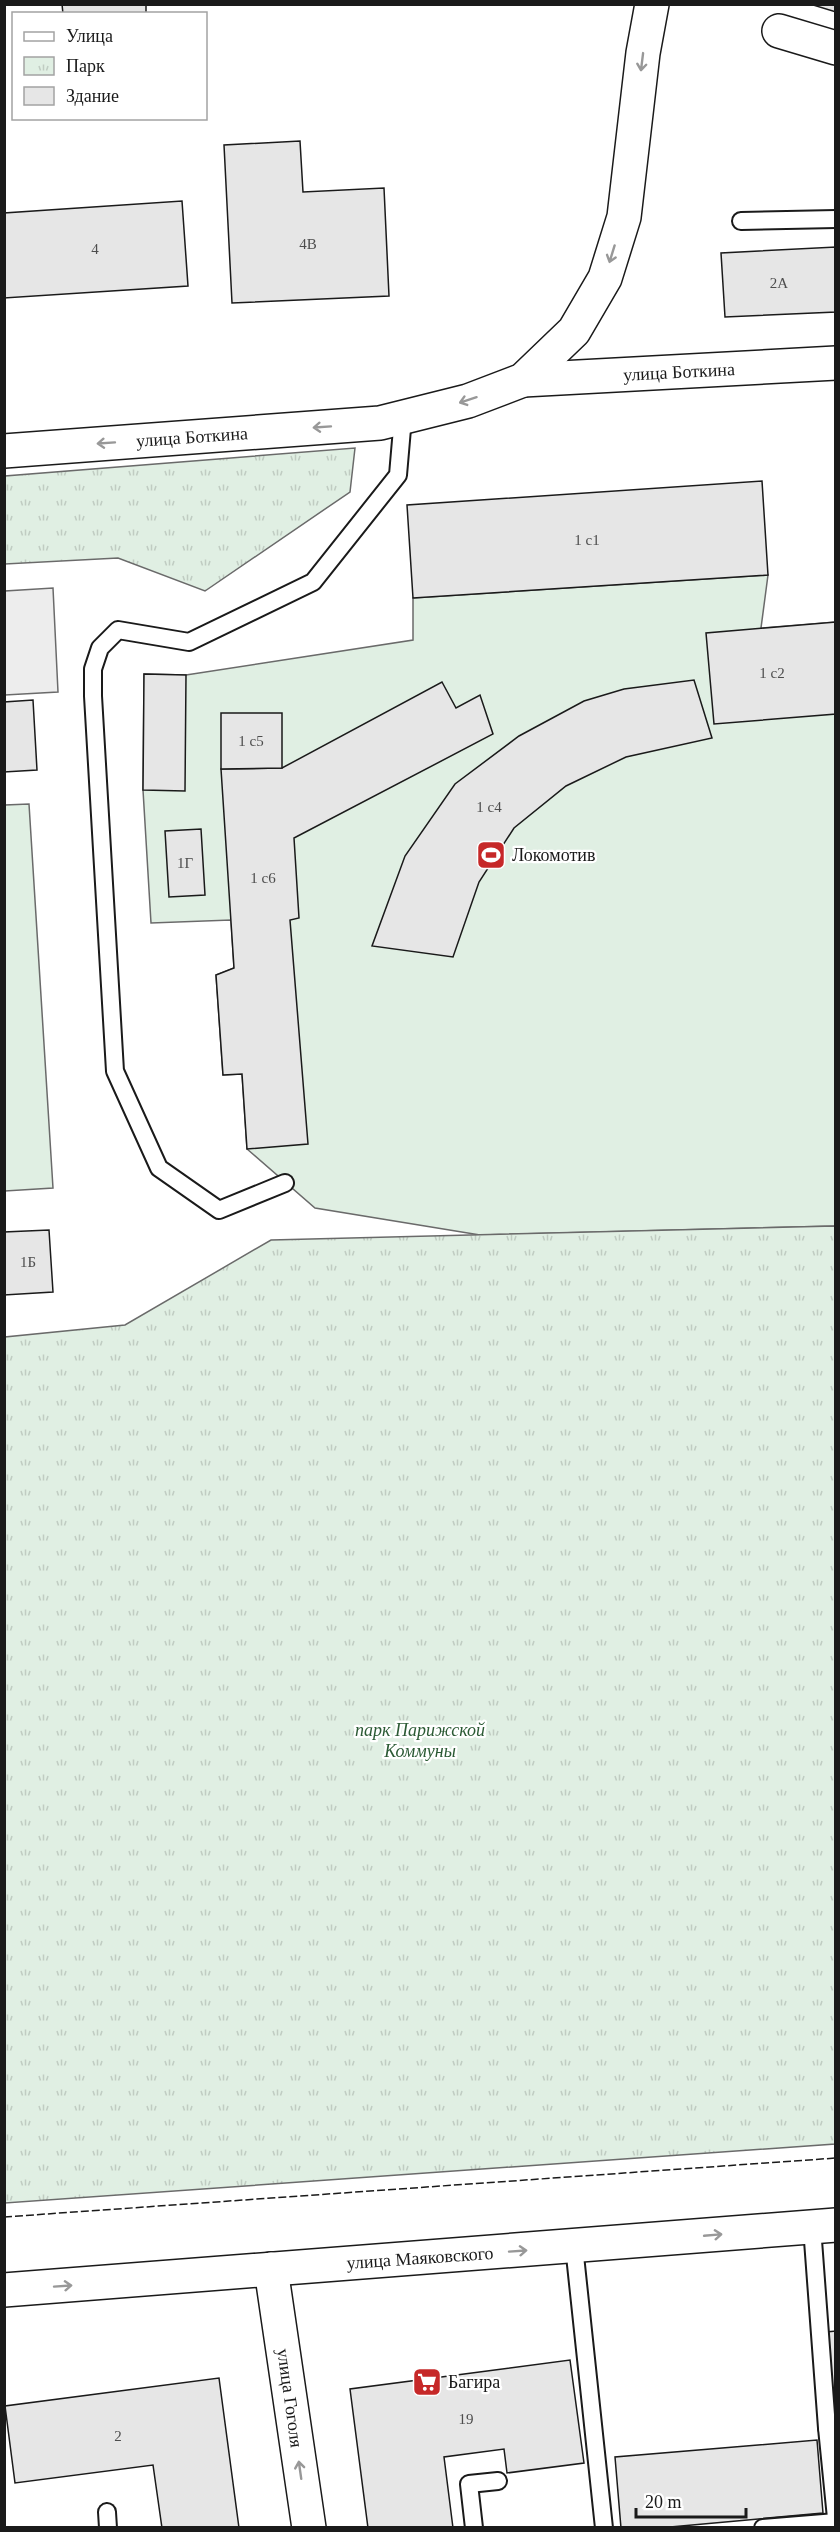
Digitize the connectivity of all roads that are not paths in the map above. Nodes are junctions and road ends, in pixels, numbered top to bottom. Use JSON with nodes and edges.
{"nodes":[{"id":1,"x":652,"y":4,"type":"edge"},
{"id":2,"x":780,"y":31,"type":"dead end"},
{"id":3,"x":836,"y":48,"type":"edge"},
{"id":4,"x":836,"y":219,"type":"edge"},
{"id":5,"x":741,"y":221,"type":"dead end"},
{"id":6,"x":836,"y":363,"type":"edge"},
{"id":7,"x":523,"y":380,"type":"junction"},
{"id":8,"x":392,"y":420,"type":"junction"},
{"id":9,"x":4,"y":451,"type":"edge"},
{"id":10,"x":285,"y":1183,"type":"dead end"},
{"id":11,"x":824,"y":2226,"type":"edge"},
{"id":12,"x":573,"y":2246,"type":"junction"},
{"id":13,"x":272,"y":2270,"type":"junction"},
{"id":14,"x":4,"y":2290,"type":"edge"},
{"id":15,"x":831,"y":2427,"type":"edge"},
{"id":16,"x":498,"y":2481,"type":"dead end"},
{"id":17,"x":836,"y":2520,"type":"edge"},
{"id":18,"x":309,"y":2528,"type":"edge"},
{"id":19,"x":474,"y":2528,"type":"edge"},
{"id":20,"x":604,"y":2528,"type":"edge"},
{"id":21,"x":763,"y":2528,"type":"edge"}],
"edges":[{"from":1,"to":7,"type":"main road","one_way":true},
{"from":2,"to":3,"type":"main road"},
{"from":4,"to":5,"type":"lane"},
{"from":6,"to":7,"type":"main road","name":"улица Боткина"},
{"from":7,"to":8,"type":"main road","name":"улица Боткина","one_way":true},
{"from":8,"to":9,"type":"main road","name":"улица Боткина","one_way":true},
{"from":8,"to":10,"type":"lane"},
{"from":12,"to":11,"type":"main road","name":"улица Маяковского","one_way":true},
{"from":11,"to":15,"type":"lane"},
{"from":13,"to":12,"type":"main road","name":"улица Маяковского","one_way":true},
{"from":12,"to":20,"type":"lane"},
{"from":14,"to":13,"type":"main road","name":"улица Маяковского","one_way":true},
{"from":18,"to":13,"type":"main road","name":"улица Гоголя","one_way":true},
{"from":15,"to":17,"type":"lane"},
{"from":16,"to":19,"type":"lane"},
{"from":17,"to":21,"type":"lane"}]}
